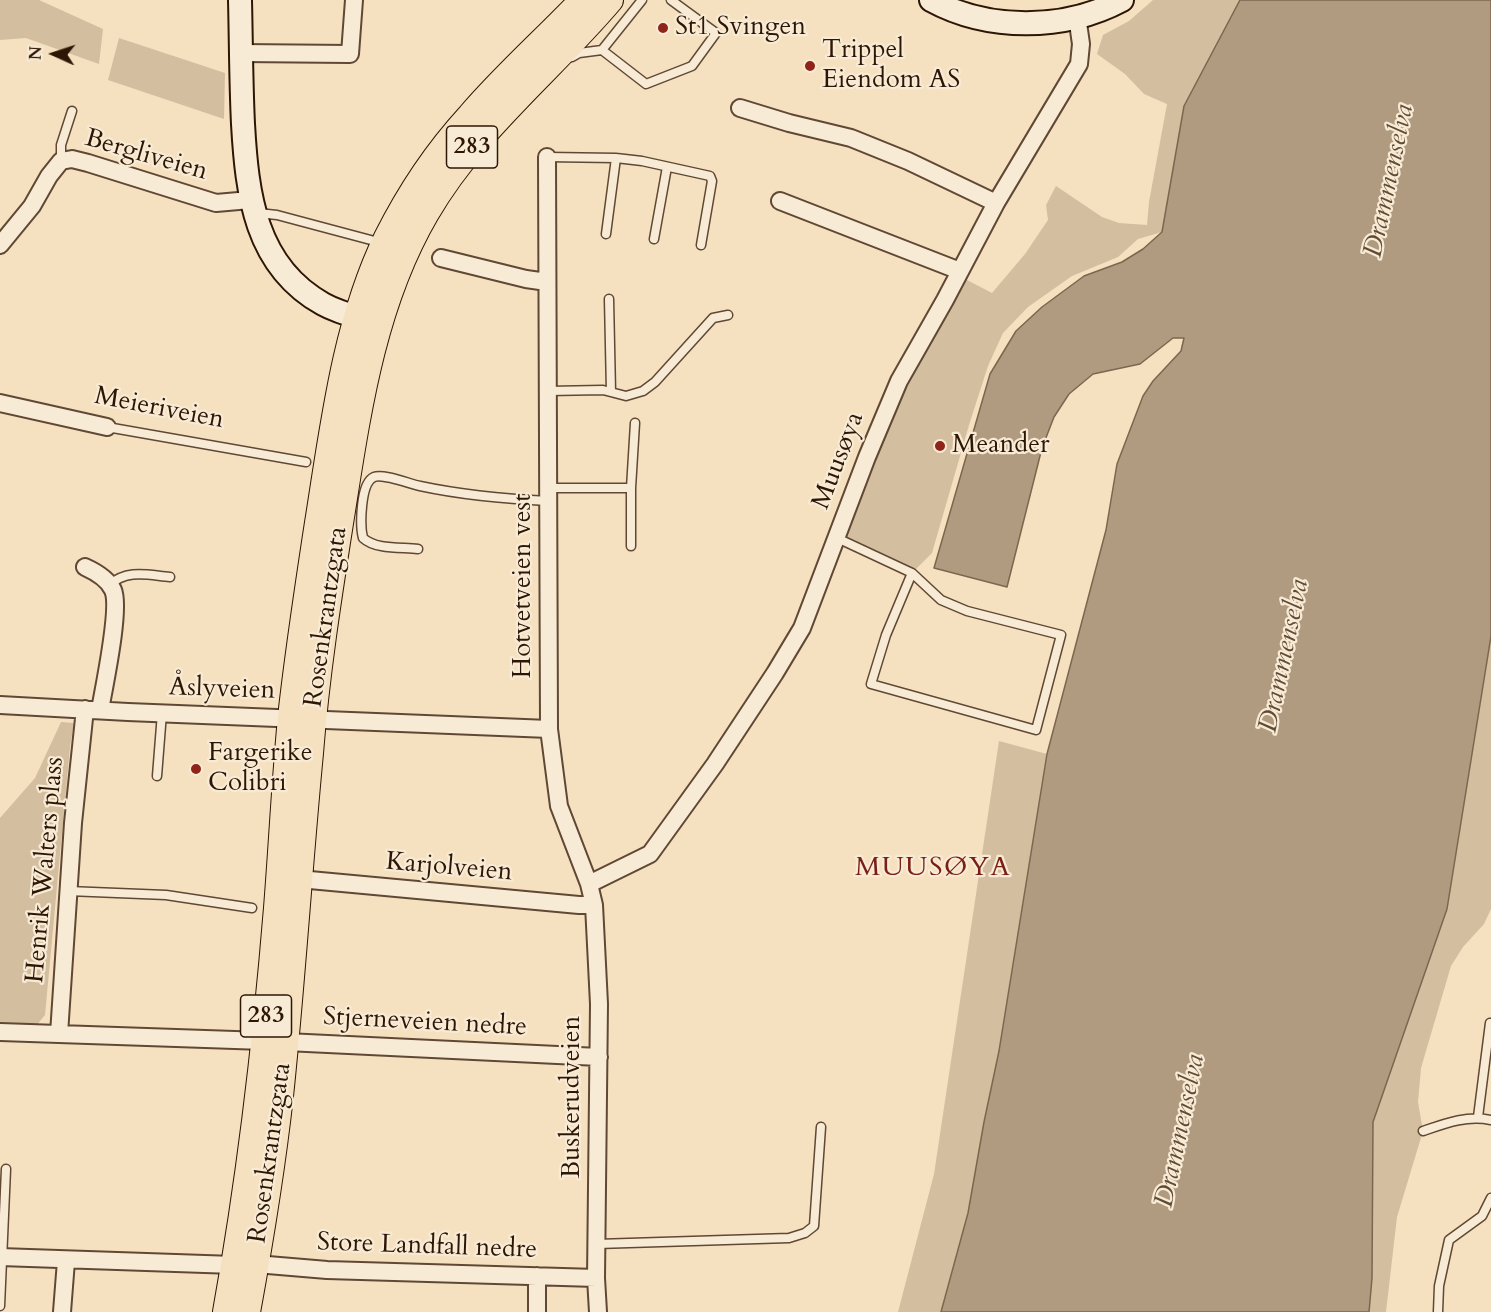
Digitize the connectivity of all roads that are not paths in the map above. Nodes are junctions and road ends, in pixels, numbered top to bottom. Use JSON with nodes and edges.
{"nodes":[{"id":1,"x":240,"y":0,"type":"edge"},
{"id":2,"x":354,"y":0,"type":"edge"},
{"id":3,"x":583,"y":0,"type":"edge"},
{"id":4,"x":610,"y":0,"type":"edge"},
{"id":5,"x":642,"y":0,"type":"edge"},
{"id":6,"x":671,"y":0,"type":"edge"},
{"id":7,"x":930,"y":0,"type":"edge"},
{"id":8,"x":1117,"y":1,"type":"edge"},
{"id":9,"x":1077,"y":16,"type":"junction"},
{"id":10,"x":602,"y":50,"type":"junction"},
{"id":11,"x":241,"y":53,"type":"junction"},
{"id":12,"x":566,"y":63,"type":"dead end"},
{"id":13,"x":552,"y":77,"type":"dead end"},
{"id":14,"x":517,"y":98,"type":"junction"},
{"id":15,"x":740,"y":108,"type":"dead end"},
{"id":16,"x":72,"y":111,"type":"dead end"},
{"id":17,"x":547,"y":157,"type":"joint"},
{"id":18,"x":616,"y":158,"type":"junction"},
{"id":19,"x":61,"y":161,"type":"junction"},
{"id":20,"x":667,"y":167,"type":"junction"},
{"id":21,"x":780,"y":201,"type":"dead end"},
{"id":22,"x":996,"y":203,"type":"junction"},
{"id":23,"x":252,"y":207,"type":"junction"},
{"id":24,"x":606,"y":234,"type":"dead end"},
{"id":25,"x":654,"y":239,"type":"dead end"},
{"id":26,"x":0,"y":244,"type":"edge"},
{"id":27,"x":384,"y":244,"type":"junction"},
{"id":28,"x":701,"y":244,"type":"dead end"},
{"id":29,"x":441,"y":258,"type":"dead end"},
{"id":30,"x":960,"y":271,"type":"junction"},
{"id":31,"x":547,"y":282,"type":"junction"},
{"id":32,"x":609,"y":299,"type":"dead end"},
{"id":33,"x":728,"y":315,"type":"dead end"},
{"id":34,"x":368,"y":321,"type":"junction"},
{"id":35,"x":548,"y":391,"type":"junction"},
{"id":36,"x":611,"y":392,"type":"junction"},
{"id":37,"x":1,"y":408,"type":"edge"},
{"id":38,"x":635,"y":423,"type":"dead end"},
{"id":39,"x":107,"y":427,"type":"joint"},
{"id":40,"x":306,"y":462,"type":"dead end"},
{"id":41,"x":631,"y":488,"type":"junction"},
{"id":42,"x":550,"y":495,"type":"junction"},
{"id":43,"x":837,"y":538,"type":"junction"},
{"id":44,"x":631,"y":546,"type":"dead end"},
{"id":45,"x":418,"y":549,"type":"dead end"},
{"id":46,"x":85,"y":567,"type":"dead end"},
{"id":47,"x":912,"y":573,"type":"junction"},
{"id":48,"x":170,"y":577,"type":"dead end"},
{"id":49,"x":109,"y":585,"type":"junction"},
{"id":50,"x":0,"y":705,"type":"edge"},
{"id":51,"x":93,"y":710,"type":"junction"},
{"id":52,"x":162,"y":713,"type":"junction"},
{"id":53,"x":302,"y":718,"type":"junction"},
{"id":54,"x":549,"y":729,"type":"junction"},
{"id":55,"x":157,"y":776,"type":"dead end"},
{"id":56,"x":299,"y":879,"type":"junction"},
{"id":57,"x":589,"y":884,"type":"junction"},
{"id":58,"x":68,"y":891,"type":"junction"},
{"id":59,"x":594,"y":905,"type":"junction"},
{"id":60,"x":252,"y":908,"type":"dead end"},
{"id":61,"x":1490,"y":1023,"type":"edge"},
{"id":62,"x":0,"y":1032,"type":"edge"},
{"id":63,"x":59,"y":1034,"type":"junction"},
{"id":64,"x":275,"y":1041,"type":"junction"},
{"id":65,"x":599,"y":1057,"type":"junction"},
{"id":66,"x":1478,"y":1118,"type":"junction"},
{"id":67,"x":1491,"y":1120,"type":"edge"},
{"id":68,"x":821,"y":1127,"type":"dead end"},
{"id":69,"x":1423,"y":1131,"type":"dead end"},
{"id":70,"x":6,"y":1169,"type":"dead end"},
{"id":71,"x":1491,"y":1198,"type":"edge"},
{"id":72,"x":597,"y":1244,"type":"junction"},
{"id":73,"x":1,"y":1257,"type":"edge"},
{"id":74,"x":66,"y":1260,"type":"junction"},
{"id":75,"x":245,"y":1265,"type":"junction"},
{"id":76,"x":537,"y":1276,"type":"junction"},
{"id":77,"x":596,"y":1278,"type":"junction"},
{"id":78,"x":0,"y":1306,"type":"edge"},
{"id":79,"x":62,"y":1312,"type":"edge"},
{"id":80,"x":226,"y":1312,"type":"edge"},
{"id":81,"x":247,"y":1312,"type":"edge"},
{"id":82,"x":537,"y":1312,"type":"edge"},
{"id":83,"x":598,"y":1312,"type":"edge"},
{"id":84,"x":1438,"y":1312,"type":"edge"}],
"edges":[{"from":1,"to":11,"type":"main road"},
{"from":2,"to":11,"type":"street"},
{"from":3,"to":27,"type":"main road","name":"Rosenkrantzgata","number":"283"},
{"from":4,"to":14,"type":"main road","name":"Rosenkrantzgata","number":"283"},
{"from":5,"to":10,"type":"lane"},
{"from":6,"to":10,"type":"lane"},
{"from":7,"to":9,"type":"main road"},
{"from":8,"to":9,"type":"main road"},
{"from":9,"to":22,"type":"street","name":"Muusøya"},
{"from":10,"to":12,"type":"lane"},
{"from":11,"to":23,"type":"main road"},
{"from":13,"to":14,"type":"lane"},
{"from":14,"to":34,"type":"main road","name":"Rosenkrantzgata","number":"283"},
{"from":15,"to":22,"type":"street"},
{"from":16,"to":19,"type":"lane","name":"Bergliveien"},
{"from":17,"to":18,"type":"lane"},
{"from":17,"to":31,"type":"street","name":"Hotvetveien vest"},
{"from":18,"to":20,"type":"lane"},
{"from":18,"to":24,"type":"lane"},
{"from":19,"to":23,"type":"street","name":"Bergliveien"},
{"from":19,"to":26,"type":"street","name":"Bergliveien"},
{"from":20,"to":25,"type":"lane"},
{"from":20,"to":28,"type":"lane"},
{"from":21,"to":30,"type":"street"},
{"from":22,"to":30,"type":"street","name":"Muusøya"},
{"from":23,"to":27,"type":"lane"},
{"from":23,"to":34,"type":"main road"},
{"from":27,"to":34,"type":"main road","name":"Rosenkrantzgata","number":"283"},
{"from":29,"to":31,"type":"street"},
{"from":30,"to":43,"type":"street","name":"Muusøya"},
{"from":31,"to":35,"type":"street","name":"Hotvetveien vest"},
{"from":32,"to":36,"type":"lane"},
{"from":33,"to":36,"type":"lane"},
{"from":34,"to":53,"type":"main road","name":"Rosenkrantzgata","number":"283"},
{"from":35,"to":36,"type":"lane"},
{"from":35,"to":42,"type":"street","name":"Hotvetveien vest"},
{"from":37,"to":39,"type":"street","name":"Meieriveien"},
{"from":38,"to":41,"type":"lane"},
{"from":39,"to":40,"type":"lane","name":"Meieriveien"},
{"from":41,"to":42,"type":"lane"},
{"from":41,"to":44,"type":"lane"},
{"from":42,"to":45,"type":"lane"},
{"from":42,"to":54,"type":"street","name":"Hotvetveien vest"},
{"from":43,"to":47,"type":"lane"},
{"from":43,"to":57,"type":"street","name":"Muusøya"},
{"from":46,"to":49,"type":"street"},
{"from":47,"to":47,"type":"lane"},
{"from":48,"to":49,"type":"lane"},
{"from":49,"to":51,"type":"street","name":"Henrik Walters plass"},
{"from":50,"to":51,"type":"street","name":"Åslyveien"},
{"from":51,"to":52,"type":"street","name":"Åslyveien"},
{"from":51,"to":58,"type":"street","name":"Henrik Walters plass"},
{"from":52,"to":53,"type":"street","name":"Åslyveien"},
{"from":52,"to":55,"type":"lane"},
{"from":53,"to":54,"type":"street","name":"Åslyveien"},
{"from":53,"to":56,"type":"main road","name":"Rosenkrantzgata","number":"283"},
{"from":53,"to":64,"type":"main road","name":"Rosenkrantzgata","number":"283"},
{"from":54,"to":57,"type":"street","name":"Hotvetveien vest"},
{"from":56,"to":59,"type":"street","name":"Karjolveien"},
{"from":56,"to":64,"type":"main road","name":"Rosenkrantzgata","number":"283"},
{"from":57,"to":59,"type":"street","name":"Buskerudveien"},
{"from":58,"to":60,"type":"lane"},
{"from":58,"to":63,"type":"street","name":"Henrik Walters plass"},
{"from":59,"to":65,"type":"street","name":"Buskerudveien"},
{"from":61,"to":66,"type":"lane"},
{"from":62,"to":63,"type":"street","name":"Stjerneveien nedre"},
{"from":63,"to":64,"type":"street","name":"Stjerneveien nedre"},
{"from":64,"to":65,"type":"street","name":"Stjerneveien nedre"},
{"from":64,"to":75,"type":"main road","name":"Rosenkrantzgata","number":"283"},
{"from":65,"to":72,"type":"street","name":"Buskerudveien"},
{"from":66,"to":67,"type":"lane"},
{"from":66,"to":69,"type":"lane"},
{"from":68,"to":72,"type":"lane"},
{"from":70,"to":73,"type":"lane"},
{"from":71,"to":84,"type":"lane"},
{"from":72,"to":77,"type":"street","name":"Buskerudveien"},
{"from":73,"to":74,"type":"street","name":"Store Landfall nedre"},
{"from":73,"to":78,"type":"lane"},
{"from":74,"to":75,"type":"street","name":"Store Landfall nedre"},
{"from":74,"to":79,"type":"street"},
{"from":75,"to":76,"type":"street","name":"Store Landfall nedre"},
{"from":75,"to":80,"type":"main road","name":"Rosenkrantzgata","number":"283"},
{"from":75,"to":81,"type":"main road","name":"Rosenkrantzgata","number":"283"},
{"from":76,"to":77,"type":"street","name":"Store Landfall nedre"},
{"from":76,"to":82,"type":"street"},
{"from":77,"to":83,"type":"street","name":"Buskerudveien"}]}
